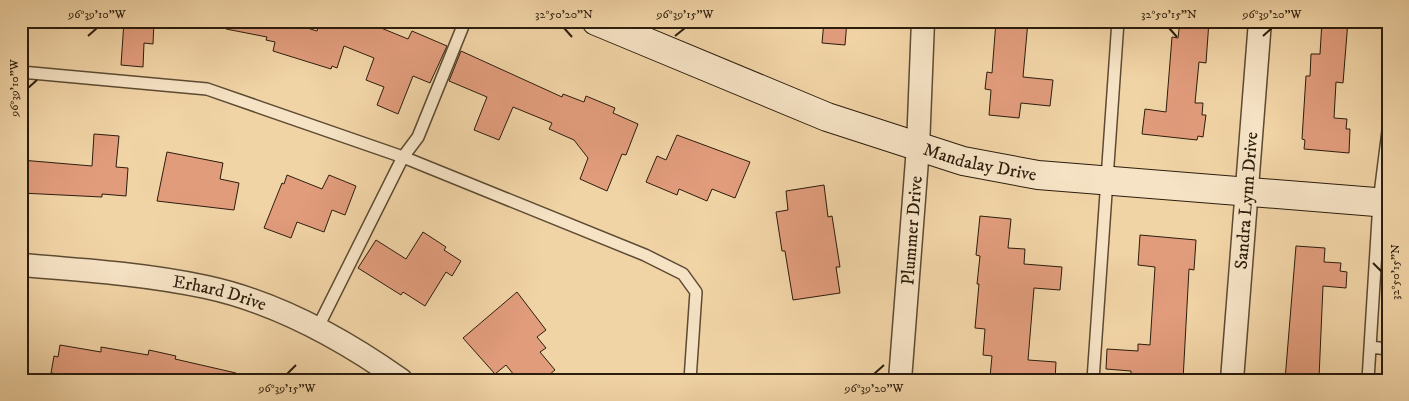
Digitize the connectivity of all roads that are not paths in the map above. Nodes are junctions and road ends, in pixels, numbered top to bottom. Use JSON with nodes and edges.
{"nodes":[{"id":1,"x":465,"y":21,"type":"edge"},
{"id":2,"x":596,"y":21,"type":"edge"},
{"id":3,"x":923,"y":21,"type":"edge"},
{"id":4,"x":1118,"y":21,"type":"edge"},
{"id":5,"x":1260,"y":21,"type":"edge"},
{"id":6,"x":21,"y":72,"type":"edge"},
{"id":7,"x":1388,"y":130,"type":"edge"},
{"id":8,"x":918,"y":147,"type":"junction"},
{"id":9,"x":403,"y":157,"type":"junction"},
{"id":10,"x":1107,"y":181,"type":"junction"},
{"id":11,"x":1246,"y":192,"type":"junction"},
{"id":12,"x":1384,"y":202,"type":"edge"},
{"id":13,"x":21,"y":265,"type":"edge"},
{"id":14,"x":317,"y":329,"type":"junction"},
{"id":15,"x":1370,"y":347,"type":"junction"},
{"id":16,"x":1388,"y":349,"type":"edge"},
{"id":17,"x":401,"y":380,"type":"edge"},
{"id":18,"x":690,"y":380,"type":"edge"},
{"id":19,"x":900,"y":380,"type":"edge"},
{"id":20,"x":1093,"y":380,"type":"edge"},
{"id":21,"x":1232,"y":380,"type":"edge"},
{"id":22,"x":1368,"y":380,"type":"edge"}],
"edges":[{"from":1,"to":9,"type":"lane"},
{"from":2,"to":8,"type":"street","name":"Mandalay Drive"},
{"from":3,"to":8,"type":"street","name":"Plummer Drive"},
{"from":4,"to":10,"type":"lane"},
{"from":5,"to":11,"type":"street","name":"Sandra Lynn Drive"},
{"from":6,"to":9,"type":"lane"},
{"from":7,"to":12,"type":"lane"},
{"from":8,"to":10,"type":"street","name":"Mandalay Drive"},
{"from":8,"to":19,"type":"street","name":"Plummer Drive"},
{"from":9,"to":14,"type":"lane"},
{"from":9,"to":18,"type":"lane"},
{"from":10,"to":11,"type":"street","name":"Mandalay Drive"},
{"from":10,"to":20,"type":"lane"},
{"from":11,"to":12,"type":"street","name":"Mandalay Drive"},
{"from":11,"to":21,"type":"street","name":"Sandra Lynn Drive"},
{"from":12,"to":15,"type":"lane"},
{"from":13,"to":14,"type":"street","name":"Erhard Drive"},
{"from":14,"to":17,"type":"street","name":"Erhard Drive"},
{"from":15,"to":16,"type":"lane"},
{"from":15,"to":22,"type":"lane"}]}
